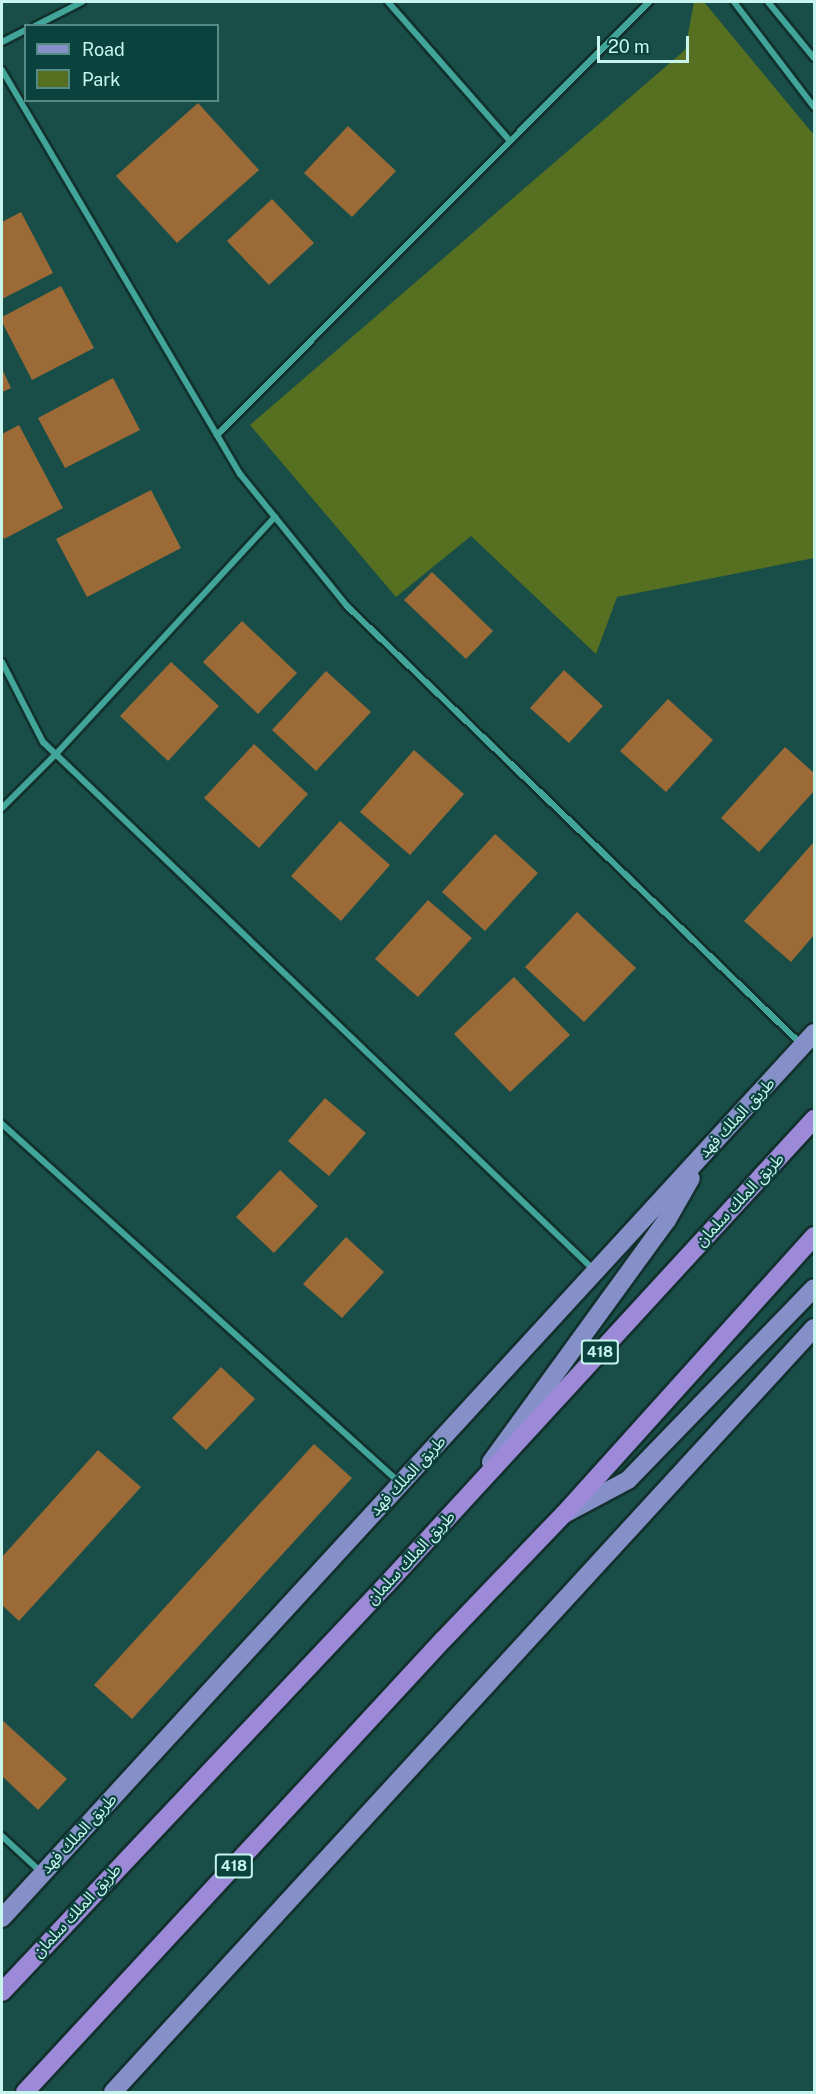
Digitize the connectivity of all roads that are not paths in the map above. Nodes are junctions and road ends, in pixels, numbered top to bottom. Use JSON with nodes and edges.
{"nodes":[{"id":1,"x":82,"y":2,"type":"edge"},
{"id":2,"x":388,"y":2,"type":"edge"},
{"id":3,"x":649,"y":2,"type":"edge"},
{"id":4,"x":734,"y":2,"type":"edge"},
{"id":5,"x":768,"y":2,"type":"edge"},
{"id":6,"x":39,"y":24,"type":"edge"},
{"id":7,"x":24,"y":31,"type":"edge"},
{"id":8,"x":2,"y":42,"type":"edge"},
{"id":9,"x":814,"y":58,"type":"edge"},
{"id":10,"x":2,"y":70,"type":"edge"},
{"id":11,"x":814,"y":107,"type":"edge"},
{"id":12,"x":510,"y":141,"type":"junction"},
{"id":13,"x":218,"y":435,"type":"junction"},
{"id":14,"x":275,"y":517,"type":"junction"},
{"id":15,"x":2,"y":662,"type":"edge"},
{"id":16,"x":56,"y":754,"type":"junction"},
{"id":17,"x":2,"y":808,"type":"edge"},
{"id":18,"x":809,"y":1040,"type":"edge"},
{"id":19,"x":814,"y":1119,"type":"edge"},
{"id":20,"x":2,"y":1124,"type":"edge"},
{"id":21,"x":709,"y":1148,"type":"junction"},
{"id":22,"x":814,"y":1236,"type":"edge"},
{"id":23,"x":596,"y":1271,"type":"junction"},
{"id":24,"x":814,"y":1288,"type":"edge"},
{"id":25,"x":814,"y":1328,"type":"edge"},
{"id":26,"x":400,"y":1484,"type":"junction"},
{"id":27,"x":456,"y":1509,"type":"junction"},
{"id":28,"x":564,"y":1514,"type":"junction"},
{"id":29,"x":2,"y":1836,"type":"edge"},
{"id":30,"x":43,"y":1873,"type":"junction"},
{"id":31,"x":2,"y":1918,"type":"edge"},
{"id":32,"x":2,"y":1992,"type":"edge"},
{"id":33,"x":25,"y":2092,"type":"edge"},
{"id":34,"x":113,"y":2092,"type":"edge"}],
"edges":[{"from":1,"to":6,"type":"street"},
{"from":2,"to":12,"type":"street"},
{"from":3,"to":12,"type":"street"},
{"from":4,"to":11,"type":"street"},
{"from":5,"to":9,"type":"street"},
{"from":7,"to":8,"type":"street"},
{"from":10,"to":13,"type":"street"},
{"from":12,"to":13,"type":"street"},
{"from":13,"to":14,"type":"street"},
{"from":14,"to":16,"type":"street"},
{"from":14,"to":18,"type":"street"},
{"from":15,"to":16,"type":"street"},
{"from":16,"to":17,"type":"street"},
{"from":16,"to":23,"type":"street"},
{"from":18,"to":21,"type":"main road","name":"طريق الملك فهد"},
{"from":19,"to":27,"type":"highway","name":"طريق الملك سلمان","number":"418"},
{"from":20,"to":26,"type":"street"},
{"from":21,"to":23,"type":"main road","name":"طريق الملك فهد"},
{"from":21,"to":27,"type":"main road"},
{"from":22,"to":28,"type":"highway","number":"418"},
{"from":23,"to":26,"type":"main road","name":"طريق الملك فهد"},
{"from":24,"to":28,"type":"main road"},
{"from":25,"to":34,"type":"main road"},
{"from":26,"to":30,"type":"main road","name":"طريق الملك فهد"},
{"from":27,"to":32,"type":"highway","name":"طريق الملك سلمان","number":"418"},
{"from":28,"to":33,"type":"highway","number":"418"},
{"from":29,"to":30,"type":"street"},
{"from":30,"to":31,"type":"main road","name":"طريق الملك فهد"}]}
